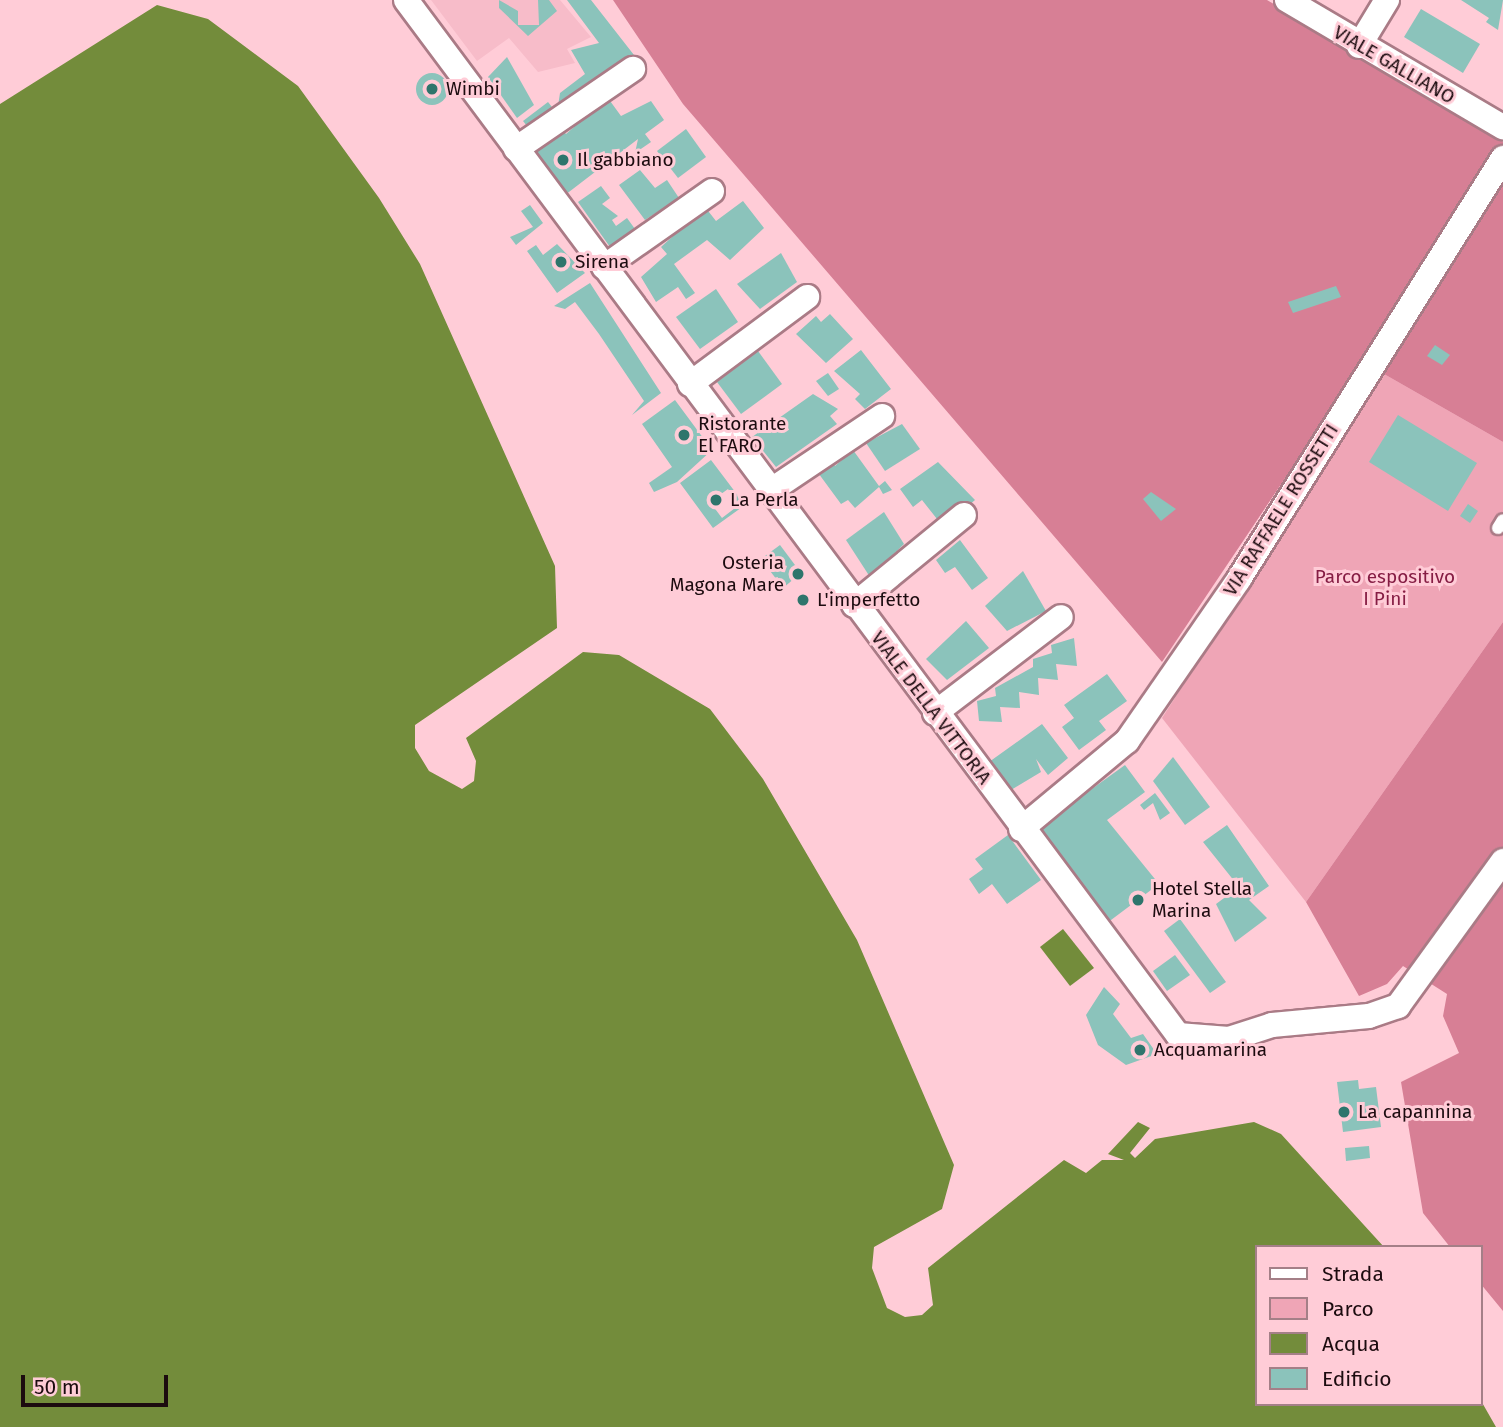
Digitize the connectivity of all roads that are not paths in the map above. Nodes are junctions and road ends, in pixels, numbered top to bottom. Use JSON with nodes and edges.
{"nodes":[{"id":1,"x":406,"y":0,"type":"edge"},
{"id":2,"x":1287,"y":0,"type":"edge"},
{"id":3,"x":1387,"y":0,"type":"edge"},
{"id":4,"x":1359,"y":46,"type":"junction"},
{"id":5,"x":633,"y":69,"type":"dead end"},
{"id":6,"x":1503,"y":127,"type":"edge"},
{"id":7,"x":516,"y":149,"type":"junction"},
{"id":8,"x":1503,"y":158,"type":"edge"},
{"id":9,"x":712,"y":191,"type":"dead end"},
{"id":10,"x":604,"y":267,"type":"junction"},
{"id":11,"x":807,"y":297,"type":"dead end"},
{"id":12,"x":690,"y":383,"type":"junction"},
{"id":13,"x":882,"y":416,"type":"dead end"},
{"id":14,"x":770,"y":491,"type":"junction"},
{"id":15,"x":964,"y":515,"type":"dead end"},
{"id":16,"x":854,"y":605,"type":"junction"},
{"id":17,"x":1061,"y":617,"type":"dead end"},
{"id":18,"x":935,"y":713,"type":"junction"},
{"id":19,"x":1021,"y":829,"type":"junction"},
{"id":20,"x":1503,"y":861,"type":"edge"}],
"edges":[{"from":1,"to":7,"type":"street","name":"VIALE DELLA VITTORIA"},
{"from":2,"to":4,"type":"street","name":"VIALE GALLIANO"},
{"from":3,"to":4,"type":"street"},
{"from":4,"to":6,"type":"street","name":"VIALE GALLIANO"},
{"from":5,"to":7,"type":"street"},
{"from":7,"to":10,"type":"street","name":"VIALE DELLA VITTORIA"},
{"from":8,"to":19,"type":"street","name":"VIA RAFFAELE ROSSETTI"},
{"from":9,"to":10,"type":"street"},
{"from":10,"to":12,"type":"street","name":"VIALE DELLA VITTORIA"},
{"from":11,"to":12,"type":"street"},
{"from":12,"to":14,"type":"street","name":"VIALE DELLA VITTORIA"},
{"from":13,"to":14,"type":"street"},
{"from":14,"to":16,"type":"street","name":"VIALE DELLA VITTORIA"},
{"from":15,"to":16,"type":"street"},
{"from":16,"to":18,"type":"street","name":"VIALE DELLA VITTORIA"},
{"from":17,"to":18,"type":"street"},
{"from":18,"to":19,"type":"street","name":"VIALE DELLA VITTORIA"},
{"from":19,"to":20,"type":"street","name":"VIALE DELLA VITTORIA"}]}
